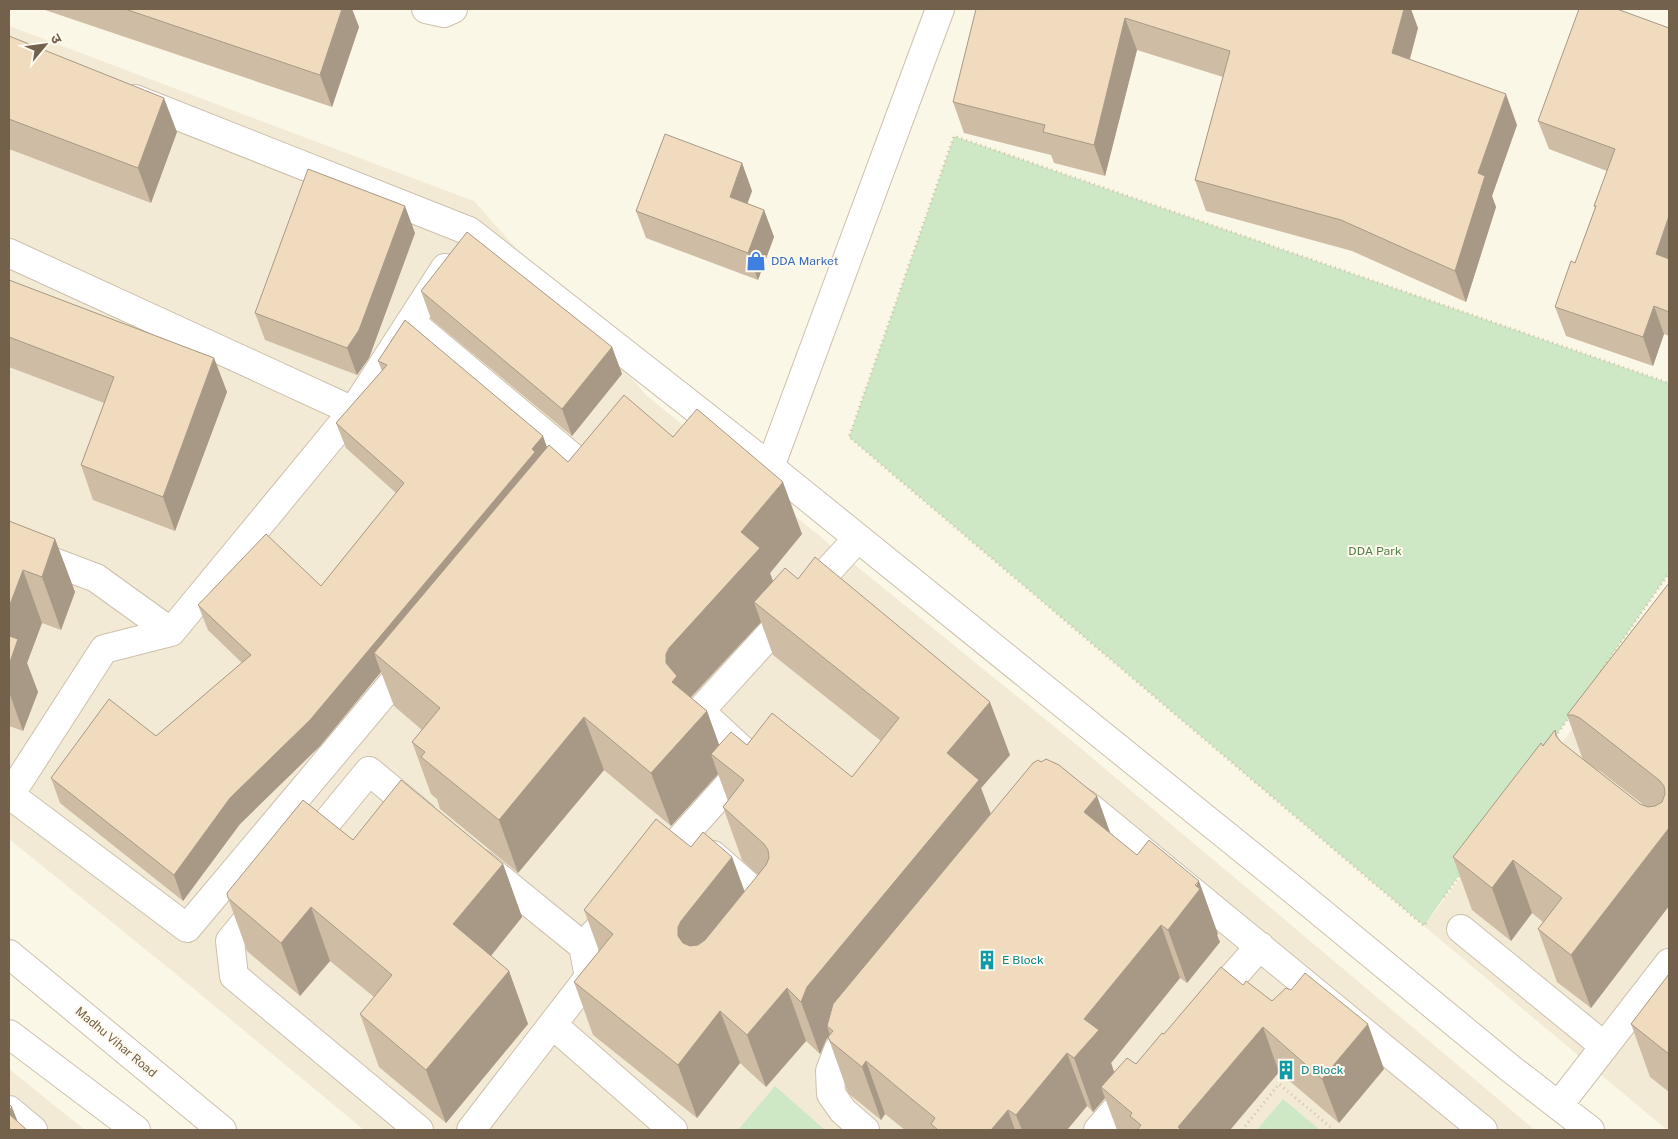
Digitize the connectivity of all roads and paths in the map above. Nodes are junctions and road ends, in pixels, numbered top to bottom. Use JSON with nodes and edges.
{"nodes":[{"id":1,"x":426,"y":9,"type":"edge"},
{"id":2,"x":453,"y":9,"type":"edge"},
{"id":3,"x":940,"y":9,"type":"edge"},
{"id":4,"x":110,"y":89,"type":"edge"},
{"id":5,"x":469,"y":231,"type":"junction"},
{"id":6,"x":9,"y":253,"type":"edge"},
{"id":7,"x":411,"y":322,"type":"junction"},
{"id":8,"x":1669,"y":383,"type":"edge"},
{"id":9,"x":353,"y":411,"type":"junction"},
{"id":10,"x":770,"y":467,"type":"junction"},
{"id":11,"x":540,"y":508,"type":"edge"},
{"id":12,"x":858,"y":538,"type":"junction"},
{"id":13,"x":9,"y":545,"type":"edge"},
{"id":14,"x":1669,"y":573,"type":"edge"},
{"id":15,"x":172,"y":632,"type":"junction"},
{"id":16,"x":431,"y":638,"type":"edge"},
{"id":17,"x":1601,"y":672,"type":"edge"},
{"id":18,"x":1572,"y":713,"type":"edge"},
{"id":19,"x":1555,"y":737,"type":"edge"},
{"id":20,"x":10,"y":794,"type":"edge"},
{"id":21,"x":1053,"y":796,"type":"edge"},
{"id":22,"x":438,"y":828,"type":"edge"},
{"id":23,"x":687,"y":833,"type":"junction"},
{"id":24,"x":461,"y":846,"type":"edge"},
{"id":25,"x":1464,"y":869,"type":"edge"},
{"id":26,"x":1441,"y":902,"type":"dead end"},
{"id":27,"x":1430,"y":918,"type":"dead end"},
{"id":28,"x":1461,"y":929,"type":"dead end"},
{"id":29,"x":755,"y":930,"type":"edge"},
{"id":30,"x":583,"y":946,"type":"junction"},
{"id":31,"x":1260,"y":946,"type":"junction"},
{"id":32,"x":9,"y":954,"type":"edge"},
{"id":33,"x":1669,"y":963,"type":"edge"},
{"id":34,"x":870,"y":1011,"type":"edge"},
{"id":35,"x":553,"y":1025,"type":"junction"},
{"id":36,"x":1189,"y":1027,"type":"edge"},
{"id":37,"x":9,"y":1034,"type":"edge"},
{"id":38,"x":1604,"y":1046,"type":"junction"},
{"id":39,"x":1150,"y":1071,"type":"edge"},
{"id":40,"x":1558,"y":1105,"type":"junction"},
{"id":41,"x":9,"y":1110,"type":"edge"},
{"id":42,"x":1466,"y":1125,"type":"edge"},
{"id":43,"x":33,"y":1130,"type":"edge"},
{"id":44,"x":136,"y":1130,"type":"edge"},
{"id":45,"x":222,"y":1130,"type":"edge"},
{"id":46,"x":419,"y":1130,"type":"edge"},
{"id":47,"x":472,"y":1130,"type":"edge"},
{"id":48,"x":673,"y":1130,"type":"edge"},
{"id":49,"x":865,"y":1130,"type":"edge"},
{"id":50,"x":1098,"y":1130,"type":"edge"},
{"id":51,"x":1242,"y":1130,"type":"edge"},
{"id":52,"x":1334,"y":1130,"type":"edge"},
{"id":53,"x":1590,"y":1130,"type":"edge"}],
"edges":[{"from":1,"to":2,"type":"street"},
{"from":3,"to":10,"type":"street"},
{"from":4,"to":5,"type":"street"},
{"from":5,"to":7,"type":"street"},
{"from":5,"to":10,"type":"street"},
{"from":6,"to":9,"type":"street"},
{"from":7,"to":9,"type":"street"},
{"from":7,"to":11,"type":"street"},
{"from":8,"to":27,"type":"path"},
{"from":9,"to":15,"type":"street"},
{"from":10,"to":12,"type":"street"},
{"from":12,"to":23,"type":"street"},
{"from":12,"to":40,"type":"street"},
{"from":13,"to":15,"type":"street"},
{"from":14,"to":17,"type":"path"},
{"from":15,"to":20,"type":"street"},
{"from":16,"to":20,"type":"street"},
{"from":18,"to":19,"type":"path"},
{"from":21,"to":31,"type":"street"},
{"from":22,"to":46,"type":"street"},
{"from":23,"to":29,"type":"street"},
{"from":23,"to":30,"type":"street"},
{"from":24,"to":30,"type":"street"},
{"from":25,"to":26,"type":"path"},
{"from":28,"to":38,"type":"street"},
{"from":30,"to":35,"type":"street"},
{"from":31,"to":36,"type":"street"},
{"from":31,"to":42,"type":"street"},
{"from":32,"to":45,"type":"street","name":"Madhu Vihar Road"},
{"from":33,"to":38,"type":"street"},
{"from":34,"to":49,"type":"street"},
{"from":35,"to":47,"type":"street"},
{"from":35,"to":48,"type":"street"},
{"from":37,"to":44,"type":"street"},
{"from":38,"to":40,"type":"street"},
{"from":39,"to":50,"type":"street"},
{"from":40,"to":53,"type":"street"},
{"from":41,"to":43,"type":"street"},
{"from":51,"to":52,"type":"path"}]}
